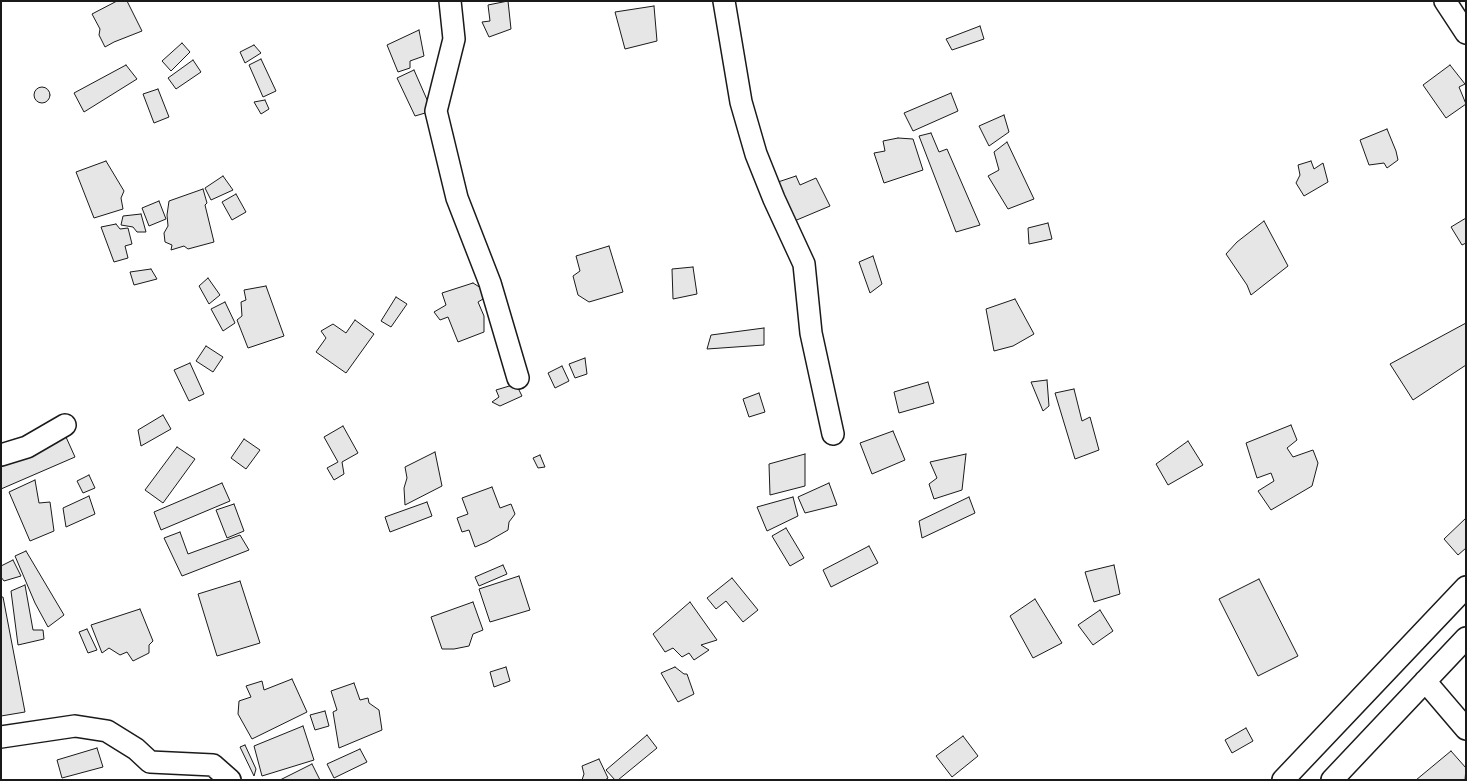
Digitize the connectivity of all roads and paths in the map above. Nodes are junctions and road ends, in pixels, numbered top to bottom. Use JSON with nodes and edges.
{"nodes":[{"id":1,"x":450,"y":1,"type":"edge"},
{"id":2,"x":724,"y":1,"type":"edge"},
{"id":3,"x":1445,"y":1,"type":"edge"},
{"id":4,"x":1466,"y":33,"type":"edge"},
{"id":5,"x":518,"y":378,"type":"dead end"},
{"id":6,"x":65,"y":425,"type":"dead end"},
{"id":7,"x":833,"y":434,"type":"dead end"},
{"id":8,"x":1,"y":455,"type":"edge"},
{"id":9,"x":1466,"y":588,"type":"edge"},
{"id":10,"x":1466,"y":638,"type":"edge"},
{"id":11,"x":1425,"y":681,"type":"junction"},
{"id":12,"x":1466,"y":729,"type":"edge"},
{"id":13,"x":1,"y":737,"type":"edge"},
{"id":14,"x":230,"y":780,"type":"edge"},
{"id":15,"x":1282,"y":780,"type":"edge"},
{"id":16,"x":1332,"y":780,"type":"edge"}],
"edges":[{"from":1,"to":5,"type":"street"},
{"from":2,"to":7,"type":"street"},
{"from":3,"to":4,"type":"street"},
{"from":6,"to":8,"type":"street"},
{"from":9,"to":15,"type":"street"},
{"from":10,"to":11,"type":"street"},
{"from":11,"to":12,"type":"street"},
{"from":11,"to":16,"type":"street"},
{"from":13,"to":14,"type":"street"}]}
